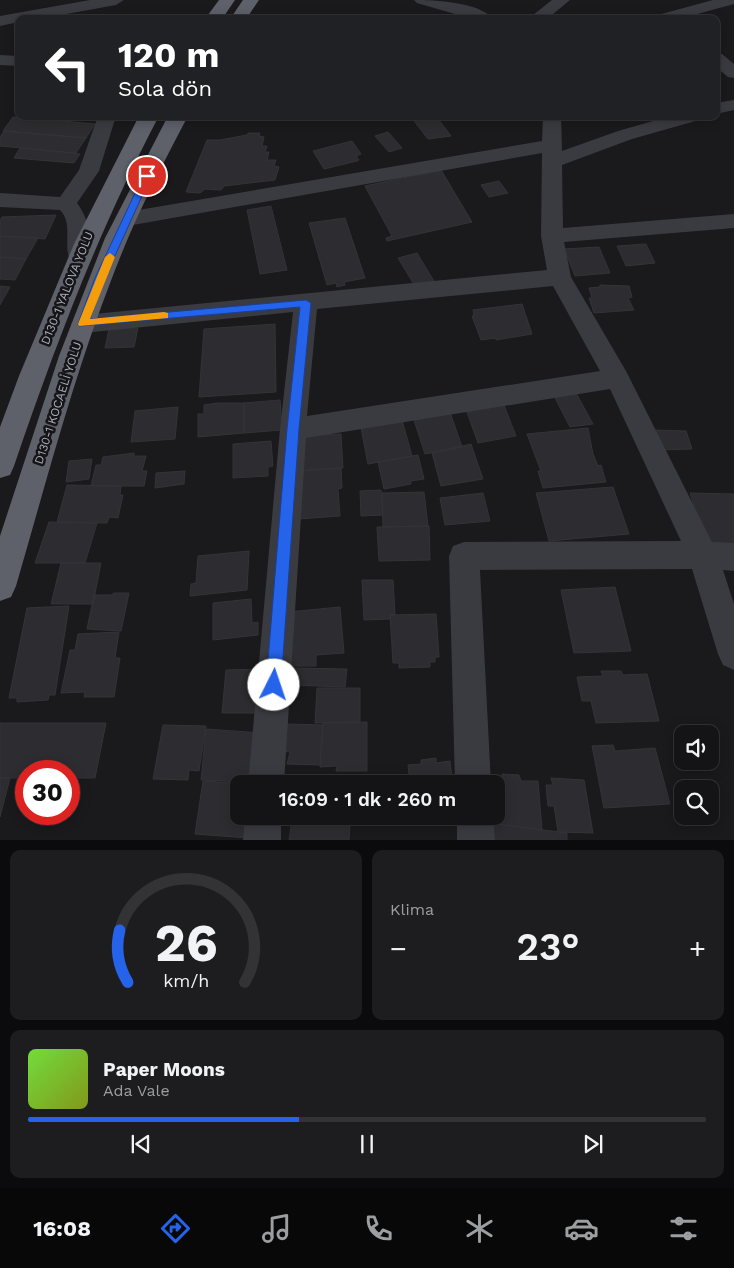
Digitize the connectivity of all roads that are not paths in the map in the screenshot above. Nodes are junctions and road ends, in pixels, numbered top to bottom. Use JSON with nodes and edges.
{"nodes":[{"id":1,"x":116,"y":0,"type":"edge"},
{"id":2,"x":227,"y":0,"type":"edge"},
{"id":3,"x":251,"y":0,"type":"edge"},
{"id":4,"x":422,"y":0,"type":"edge"},
{"id":5,"x":562,"y":0,"type":"edge"},
{"id":6,"x":731,"y":0,"type":"edge"},
{"id":7,"x":33,"y":15,"type":"edge"},
{"id":8,"x":216,"y":15,"type":"edge"},
{"id":9,"x":241,"y":15,"type":"edge"},
{"id":10,"x":477,"y":15,"type":"edge"},
{"id":11,"x":541,"y":15,"type":"edge"},
{"id":12,"x":678,"y":15,"type":"edge"},
{"id":13,"x":15,"y":18,"type":"edge"},
{"id":14,"x":0,"y":21,"type":"edge"},
{"id":15,"x":0,"y":60,"type":"edge"},
{"id":16,"x":15,"y":61,"type":"edge"},
{"id":17,"x":720,"y":61,"type":"edge"},
{"id":18,"x":734,"y":73,"type":"edge"},
{"id":19,"x":734,"y":105,"type":"edge"},
{"id":20,"x":720,"y":108,"type":"edge"},
{"id":21,"x":106,"y":120,"type":"edge"},
{"id":22,"x":147,"y":120,"type":"edge"},
{"id":23,"x":176,"y":120,"type":"edge"},
{"id":24,"x":552,"y":120,"type":"edge"},
{"id":25,"x":678,"y":120,"type":"edge"},
{"id":26,"x":553,"y":153,"type":"junction"},
{"id":27,"x":0,"y":200,"type":"edge"},
{"id":28,"x":66,"y":204,"type":"junction"},
{"id":29,"x":127,"y":219,"type":"junction"},
{"id":30,"x":734,"y":221,"type":"edge"},
{"id":31,"x":552,"y":236,"type":"junction"},
{"id":32,"x":79,"y":257,"type":"junction"},
{"id":33,"x":560,"y":277,"type":"junction"},
{"id":34,"x":306,"y":303,"type":"junction"},
{"id":35,"x":83,"y":324,"type":"junction"},
{"id":36,"x":617,"y":378,"type":"junction"},
{"id":37,"x":293,"y":429,"type":"junction"},
{"id":38,"x":0,"y":466,"type":"edge"},
{"id":39,"x":703,"y":555,"type":"junction"},
{"id":40,"x":734,"y":557,"type":"edge"},
{"id":41,"x":0,"y":586,"type":"edge"},
{"id":42,"x":734,"y":654,"type":"edge"},
{"id":43,"x":267,"y":775,"type":"edge"},
{"id":44,"x":473,"y":775,"type":"edge"},
{"id":45,"x":263,"y":825,"type":"edge"},
{"id":46,"x":475,"y":825,"type":"edge"},
{"id":47,"x":262,"y":840,"type":"edge"},
{"id":48,"x":476,"y":840,"type":"edge"}],
"edges":[{"from":1,"to":7,"type":"street"},
{"from":2,"to":8,"type":"highway"},
{"from":3,"to":9,"type":"highway"},
{"from":4,"to":10,"type":"street"},
{"from":5,"to":11,"type":"street"},
{"from":6,"to":12,"type":"street"},
{"from":13,"to":14,"type":"street"},
{"from":15,"to":16,"type":"street"},
{"from":17,"to":18,"type":"street"},
{"from":19,"to":20,"type":"street"},
{"from":21,"to":28,"type":"street"},
{"from":22,"to":32,"type":"highway","name":"D130-1 YALOVA YOLU"},
{"from":23,"to":29,"type":"highway","name":"D130-1 KOCAELİ YOLU"},
{"from":24,"to":26,"type":"street"},
{"from":25,"to":26,"type":"street"},
{"from":26,"to":29,"type":"street"},
{"from":26,"to":31,"type":"street"},
{"from":27,"to":28,"type":"street"},
{"from":28,"to":32,"type":"street"},
{"from":29,"to":35,"type":"highway","name":"D130-1 KOCAELİ YOLU"},
{"from":30,"to":31,"type":"street"},
{"from":31,"to":33,"type":"street"},
{"from":32,"to":38,"type":"highway","name":"D130-1 YALOVA YOLU"},
{"from":33,"to":34,"type":"street"},
{"from":33,"to":36,"type":"street"},
{"from":34,"to":35,"type":"street"},
{"from":34,"to":37,"type":"street"},
{"from":35,"to":41,"type":"highway","name":"D130-1 KOCAELİ YOLU"},
{"from":36,"to":37,"type":"street"},
{"from":36,"to":39,"type":"street"},
{"from":37,"to":43,"type":"street"},
{"from":39,"to":40,"type":"street"},
{"from":39,"to":42,"type":"street"},
{"from":39,"to":44,"type":"street"},
{"from":45,"to":47,"type":"street"},
{"from":46,"to":48,"type":"street"}]}
